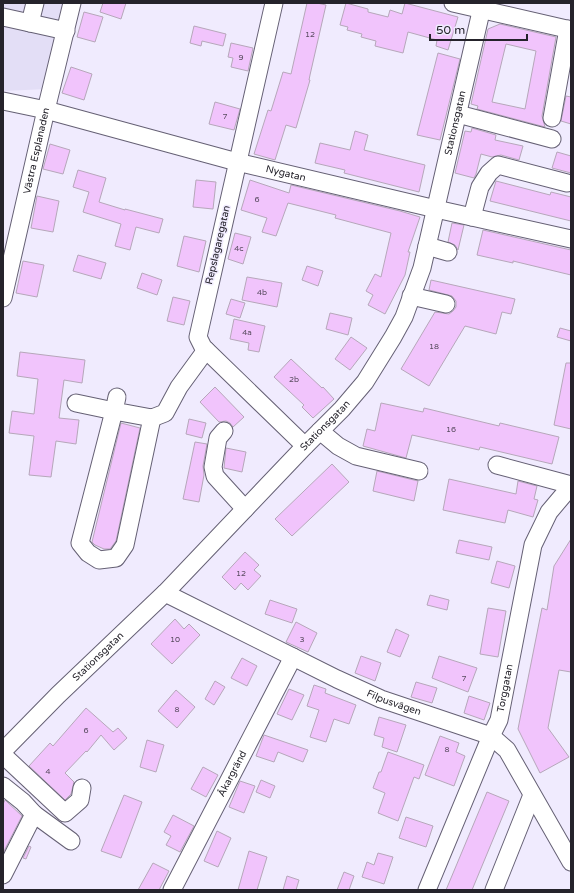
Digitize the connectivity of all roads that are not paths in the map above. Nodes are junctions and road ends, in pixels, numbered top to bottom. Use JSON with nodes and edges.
{"nodes":[{"id":1,"x":35,"y":3,"type":"edge"},
{"id":2,"x":72,"y":3,"type":"edge"},
{"id":3,"x":274,"y":3,"type":"edge"},
{"id":4,"x":453,"y":3,"type":"edge"},
{"id":5,"x":482,"y":6,"type":"edge"},
{"id":6,"x":3,"y":17,"type":"edge"},
{"id":7,"x":30,"y":23,"type":"junction"},
{"id":8,"x":570,"y":29,"type":"edge"},
{"id":9,"x":66,"y":31,"type":"junction"},
{"id":10,"x":3,"y":101,"type":"edge"},
{"id":11,"x":46,"y":110,"type":"junction"},
{"id":12,"x":458,"y":114,"type":"junction"},
{"id":13,"x":552,"y":118,"type":"dead end"},
{"id":14,"x":552,"y":139,"type":"dead end"},
{"id":15,"x":237,"y":162,"type":"junction"},
{"id":16,"x":567,"y":183,"type":"dead end"},
{"id":17,"x":436,"y":209,"type":"junction"},
{"id":18,"x":472,"y":217,"type":"junction"},
{"id":19,"x":571,"y":239,"type":"edge"},
{"id":20,"x":427,"y":246,"type":"junction"},
{"id":21,"x":448,"y":252,"type":"dead end"},
{"id":22,"x":411,"y":296,"type":"junction"},
{"id":23,"x":3,"y":298,"type":"edge"},
{"id":24,"x":446,"y":304,"type":"dead end"},
{"id":25,"x":206,"y":350,"type":"junction"},
{"id":26,"x":76,"y":402,"type":"dead end"},
{"id":27,"x":116,"y":404,"type":"junction"},
{"id":28,"x":152,"y":418,"type":"junction"},
{"id":29,"x":224,"y":431,"type":"dead end"},
{"id":30,"x":320,"y":431,"type":"junction"},
{"id":31,"x":305,"y":446,"type":"junction"},
{"id":32,"x":497,"y":466,"type":"dead end"},
{"id":33,"x":419,"y":471,"type":"dead end"},
{"id":34,"x":571,"y":486,"type":"edge"},
{"id":35,"x":245,"y":509,"type":"junction"},
{"id":36,"x":165,"y":593,"type":"junction"},
{"id":37,"x":293,"y":657,"type":"junction"},
{"id":38,"x":491,"y":736,"type":"junction"},
{"id":39,"x":3,"y":751,"type":"edge"},
{"id":40,"x":3,"y":755,"type":"edge"},
{"id":41,"x":3,"y":786,"type":"edge"},
{"id":42,"x":82,"y":788,"type":"dead end"},
{"id":43,"x":532,"y":795,"type":"junction"},
{"id":44,"x":34,"y":814,"type":"junction"},
{"id":45,"x":71,"y":841,"type":"dead end"},
{"id":46,"x":571,"y":862,"type":"edge"},
{"id":47,"x":3,"y":875,"type":"edge"},
{"id":48,"x":172,"y":890,"type":"edge"},
{"id":49,"x":427,"y":890,"type":"edge"},
{"id":50,"x":494,"y":890,"type":"edge"}],
"edges":[{"from":1,"to":7,"type":"street"},
{"from":2,"to":9,"type":"street","name":"Västra Esplanaden"},
{"from":3,"to":15,"type":"street","name":"Repslagaregatan"},
{"from":4,"to":5,"type":"street"},
{"from":5,"to":8,"type":"street"},
{"from":5,"to":12,"type":"street","name":"Stationsgatan"},
{"from":6,"to":7,"type":"street"},
{"from":7,"to":9,"type":"street"},
{"from":8,"to":13,"type":"street"},
{"from":9,"to":11,"type":"street","name":"Västra Esplanaden"},
{"from":10,"to":11,"type":"street","name":"Nygatan"},
{"from":11,"to":15,"type":"street","name":"Nygatan"},
{"from":11,"to":23,"type":"street","name":"Västra Esplanaden"},
{"from":12,"to":14,"type":"street"},
{"from":12,"to":17,"type":"street","name":"Stationsgatan"},
{"from":15,"to":17,"type":"street","name":"Nygatan"},
{"from":15,"to":25,"type":"street","name":"Repslagaregatan"},
{"from":16,"to":18,"type":"street"},
{"from":17,"to":18,"type":"street","name":"Nygatan"},
{"from":17,"to":20,"type":"street","name":"Stationsgatan"},
{"from":18,"to":19,"type":"street","name":"Nygatan"},
{"from":20,"to":21,"type":"street"},
{"from":20,"to":22,"type":"street","name":"Stationsgatan"},
{"from":22,"to":24,"type":"street"},
{"from":22,"to":30,"type":"street","name":"Stationsgatan"},
{"from":25,"to":28,"type":"street"},
{"from":25,"to":31,"type":"street","name":"Repslagaregatan"},
{"from":26,"to":27,"type":"street"},
{"from":27,"to":28,"type":"street"},
{"from":27,"to":28,"type":"street"},
{"from":29,"to":35,"type":"street"},
{"from":30,"to":31,"type":"street","name":"Stationsgatan"},
{"from":30,"to":33,"type":"street"},
{"from":31,"to":35,"type":"street","name":"Stationsgatan"},
{"from":32,"to":34,"type":"street"},
{"from":34,"to":38,"type":"street","name":"Torggatan"},
{"from":35,"to":36,"type":"street","name":"Stationsgatan"},
{"from":36,"to":37,"type":"street","name":"Filpusvägen"},
{"from":36,"to":39,"type":"street","name":"Stationsgatan"},
{"from":37,"to":38,"type":"street","name":"Filpusvägen"},
{"from":37,"to":48,"type":"street","name":"Åkargränd"},
{"from":38,"to":43,"type":"street","name":"Filpusvägen"},
{"from":38,"to":49,"type":"street","name":"Torggatan"},
{"from":40,"to":42,"type":"street"},
{"from":41,"to":44,"type":"street"},
{"from":43,"to":46,"type":"street","name":"Filpusvägen"},
{"from":43,"to":50,"type":"street"},
{"from":44,"to":45,"type":"street"},
{"from":44,"to":47,"type":"street"}]}
